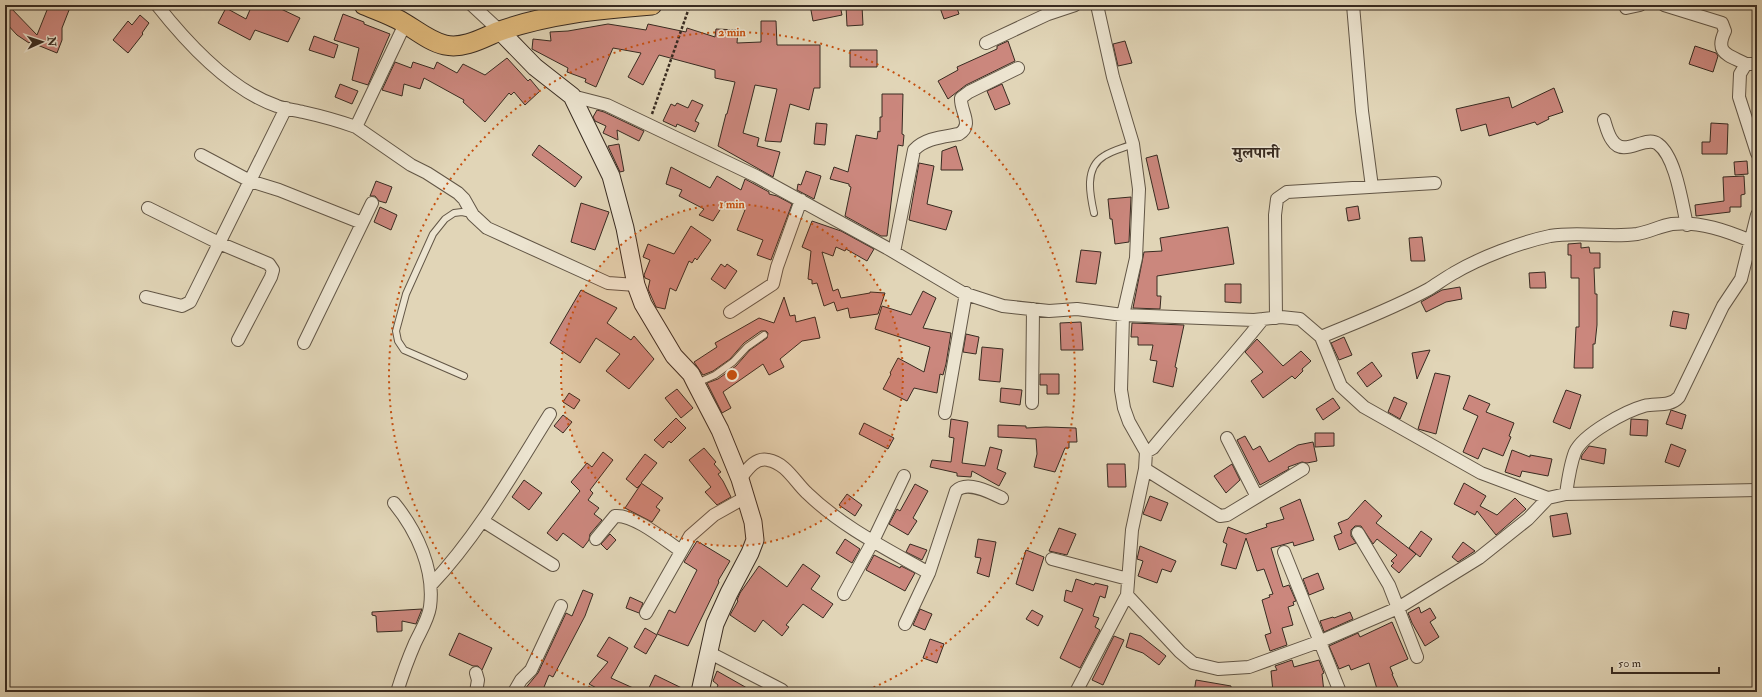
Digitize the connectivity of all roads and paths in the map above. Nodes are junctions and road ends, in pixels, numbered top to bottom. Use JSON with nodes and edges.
{"nodes":[{"id":1,"x":157,"y":5,"type":"edge"},
{"id":2,"x":364,"y":5,"type":"edge"},
{"id":3,"x":472,"y":5,"type":"edge"},
{"id":4,"x":652,"y":5,"type":"edge"},
{"id":5,"x":690,"y":5,"type":"edge"},
{"id":6,"x":1075,"y":5,"type":"edge"},
{"id":7,"x":1097,"y":5,"type":"edge"},
{"id":8,"x":1353,"y":5,"type":"edge"},
{"id":9,"x":1640,"y":5,"type":"edge"},
{"id":10,"x":1664,"y":5,"type":"edge"},
{"id":11,"x":1626,"y":8,"type":"dead end"},
{"id":12,"x":405,"y":24,"type":"junction"},
{"id":13,"x":500,"y":31,"type":"junction"},
{"id":14,"x":986,"y":43,"type":"dead end"},
{"id":15,"x":1751,"y":64,"type":"edge"},
{"id":16,"x":1018,"y":68,"type":"dead end"},
{"id":17,"x":572,"y":96,"type":"junction"},
{"id":18,"x":286,"y":108,"type":"junction"},
{"id":19,"x":1604,"y":120,"type":"dead end"},
{"id":20,"x":648,"y":124,"type":"junction"},
{"id":21,"x":356,"y":127,"type":"junction"},
{"id":22,"x":1133,"y":144,"type":"junction"},
{"id":23,"x":1757,"y":153,"type":"edge"},
{"id":24,"x":201,"y":155,"type":"dead end"},
{"id":25,"x":250,"y":181,"type":"junction"},
{"id":26,"x":1434,"y":183,"type":"dead end"},
{"id":27,"x":1372,"y":187,"type":"junction"},
{"id":28,"x":801,"y":200,"type":"junction"},
{"id":29,"x":372,"y":204,"type":"dead end"},
{"id":30,"x":148,"y":208,"type":"dead end"},
{"id":31,"x":1094,"y":213,"type":"dead end"},
{"id":32,"x":473,"y":215,"type":"junction"},
{"id":33,"x":1757,"y":216,"type":"edge"},
{"id":34,"x":362,"y":223,"type":"junction"},
{"id":35,"x":1687,"y":225,"type":"junction"},
{"id":36,"x":1751,"y":241,"type":"junction"},
{"id":37,"x":219,"y":243,"type":"junction"},
{"id":38,"x":894,"y":252,"type":"junction"},
{"id":39,"x":636,"y":285,"type":"junction"},
{"id":40,"x":966,"y":294,"type":"junction"},
{"id":41,"x":146,"y":297,"type":"dead end"},
{"id":42,"x":1032,"y":309,"type":"junction"},
{"id":43,"x":730,"y":312,"type":"dead end"},
{"id":44,"x":1123,"y":316,"type":"junction"},
{"id":45,"x":1276,"y":318,"type":"junction"},
{"id":46,"x":1264,"y":319,"type":"junction"},
{"id":47,"x":764,"y":335,"type":"dead end"},
{"id":48,"x":1321,"y":337,"type":"junction"},
{"id":49,"x":238,"y":340,"type":"dead end"},
{"id":50,"x":304,"y":343,"type":"dead end"},
{"id":51,"x":464,"y":376,"type":"dead end"},
{"id":52,"x":696,"y":384,"type":"junction"},
{"id":53,"x":1032,"y":403,"type":"dead end"},
{"id":54,"x":945,"y":413,"type":"dead end"},
{"id":55,"x":550,"y":414,"type":"dead end"},
{"id":56,"x":1227,"y":438,"type":"dead end"},
{"id":57,"x":1146,"y":452,"type":"junction"},
{"id":58,"x":1145,"y":469,"type":"junction"},
{"id":59,"x":1303,"y":469,"type":"dead end"},
{"id":60,"x":904,"y":476,"type":"dead end"},
{"id":61,"x":740,"y":479,"type":"junction"},
{"id":62,"x":1757,"y":490,"type":"edge"},
{"id":63,"x":1566,"y":494,"type":"junction"},
{"id":64,"x":746,"y":497,"type":"junction"},
{"id":65,"x":1257,"y":497,"type":"junction"},
{"id":66,"x":1002,"y":498,"type":"dead end"},
{"id":67,"x":1548,"y":498,"type":"junction"},
{"id":68,"x":394,"y":503,"type":"dead end"},
{"id":69,"x":483,"y":521,"type":"junction"},
{"id":70,"x":1358,"y":533,"type":"dead end"},
{"id":71,"x":596,"y":539,"type":"dead end"},
{"id":72,"x":873,"y":541,"type":"junction"},
{"id":73,"x":682,"y":551,"type":"junction"},
{"id":74,"x":1284,"y":552,"type":"dead end"},
{"id":75,"x":1052,"y":559,"type":"dead end"},
{"id":76,"x":553,"y":565,"type":"dead end"},
{"id":77,"x":929,"y":573,"type":"junction"},
{"id":78,"x":1128,"y":579,"type":"junction"},
{"id":79,"x":431,"y":585,"type":"junction"},
{"id":80,"x":844,"y":594,"type":"dead end"},
{"id":81,"x":1127,"y":595,"type":"junction"},
{"id":82,"x":561,"y":606,"type":"dead end"},
{"id":83,"x":1398,"y":608,"type":"junction"},
{"id":84,"x":646,"y":613,"type":"dead end"},
{"id":85,"x":904,"y":624,"type":"dead end"},
{"id":86,"x":1321,"y":641,"type":"junction"},
{"id":87,"x":708,"y":652,"type":"junction"},
{"id":88,"x":1417,"y":657,"type":"dead end"},
{"id":89,"x":476,"y":673,"type":"dead end"},
{"id":90,"x":782,"y":690,"type":"dead end"},
{"id":91,"x":397,"y":692,"type":"edge"},
{"id":92,"x":476,"y":692,"type":"edge"},
{"id":93,"x":514,"y":692,"type":"edge"},
{"id":94,"x":700,"y":692,"type":"edge"},
{"id":95,"x":1076,"y":692,"type":"edge"},
{"id":96,"x":1340,"y":692,"type":"edge"}],
"edges":[{"from":1,"to":18,"type":"street"},
{"from":2,"to":12,"type":"main road"},
{"from":3,"to":13,"type":"street"},
{"from":4,"to":13,"type":"main road"},
{"from":5,"to":20,"type":"path"},
{"from":6,"to":14,"type":"street"},
{"from":7,"to":22,"type":"street"},
{"from":8,"to":27,"type":"street"},
{"from":9,"to":11,"type":"street"},
{"from":10,"to":15,"type":"street"},
{"from":12,"to":13,"type":"main road"},
{"from":12,"to":21,"type":"street"},
{"from":13,"to":17,"type":"street"},
{"from":15,"to":23,"type":"street"},
{"from":16,"to":38,"type":"street"},
{"from":17,"to":20,"type":"street"},
{"from":17,"to":39,"type":"street"},
{"from":18,"to":21,"type":"street"},
{"from":18,"to":25,"type":"street"},
{"from":19,"to":35,"type":"street"},
{"from":20,"to":28,"type":"street"},
{"from":21,"to":32,"type":"street"},
{"from":22,"to":31,"type":"lane"},
{"from":22,"to":44,"type":"street"},
{"from":24,"to":25,"type":"street"},
{"from":25,"to":34,"type":"street"},
{"from":25,"to":37,"type":"street"},
{"from":26,"to":27,"type":"street"},
{"from":27,"to":45,"type":"street"},
{"from":28,"to":38,"type":"street"},
{"from":28,"to":43,"type":"street"},
{"from":29,"to":34,"type":"street"},
{"from":30,"to":37,"type":"street"},
{"from":32,"to":39,"type":"street"},
{"from":32,"to":51,"type":"lane"},
{"from":33,"to":36,"type":"street"},
{"from":34,"to":50,"type":"street"},
{"from":35,"to":36,"type":"street"},
{"from":35,"to":48,"type":"street"},
{"from":36,"to":63,"type":"street"},
{"from":37,"to":41,"type":"street"},
{"from":37,"to":49,"type":"street"},
{"from":38,"to":40,"type":"street"},
{"from":39,"to":52,"type":"street"},
{"from":40,"to":42,"type":"street"},
{"from":40,"to":54,"type":"street"},
{"from":42,"to":44,"type":"street"},
{"from":42,"to":53,"type":"street"},
{"from":44,"to":46,"type":"street"},
{"from":44,"to":57,"type":"street"},
{"from":45,"to":46,"type":"street"},
{"from":45,"to":48,"type":"street"},
{"from":46,"to":57,"type":"street"},
{"from":47,"to":52,"type":"lane"},
{"from":48,"to":67,"type":"street"},
{"from":52,"to":61,"type":"street"},
{"from":55,"to":69,"type":"street"},
{"from":56,"to":65,"type":"street"},
{"from":57,"to":58,"type":"street"},
{"from":58,"to":65,"type":"street"},
{"from":58,"to":78,"type":"street"},
{"from":59,"to":65,"type":"street"},
{"from":60,"to":72,"type":"street"},
{"from":61,"to":64,"type":"street"},
{"from":61,"to":72,"type":"street"},
{"from":62,"to":63,"type":"street"},
{"from":63,"to":67,"type":"street"},
{"from":64,"to":73,"type":"street"},
{"from":64,"to":87,"type":"street"},
{"from":66,"to":77,"type":"street"},
{"from":67,"to":83,"type":"street"},
{"from":68,"to":79,"type":"street"},
{"from":69,"to":76,"type":"street"},
{"from":69,"to":79,"type":"street"},
{"from":70,"to":83,"type":"street"},
{"from":71,"to":73,"type":"street"},
{"from":72,"to":77,"type":"street"},
{"from":72,"to":80,"type":"street"},
{"from":73,"to":84,"type":"street"},
{"from":74,"to":86,"type":"street"},
{"from":75,"to":78,"type":"street"},
{"from":77,"to":85,"type":"street"},
{"from":78,"to":81,"type":"street"},
{"from":79,"to":91,"type":"street"},
{"from":81,"to":86,"type":"street"},
{"from":81,"to":95,"type":"street"},
{"from":82,"to":93,"type":"street"},
{"from":83,"to":86,"type":"street"},
{"from":83,"to":88,"type":"street"},
{"from":86,"to":96,"type":"street"},
{"from":87,"to":90,"type":"street"},
{"from":87,"to":94,"type":"street"},
{"from":89,"to":92,"type":"street"}]}
